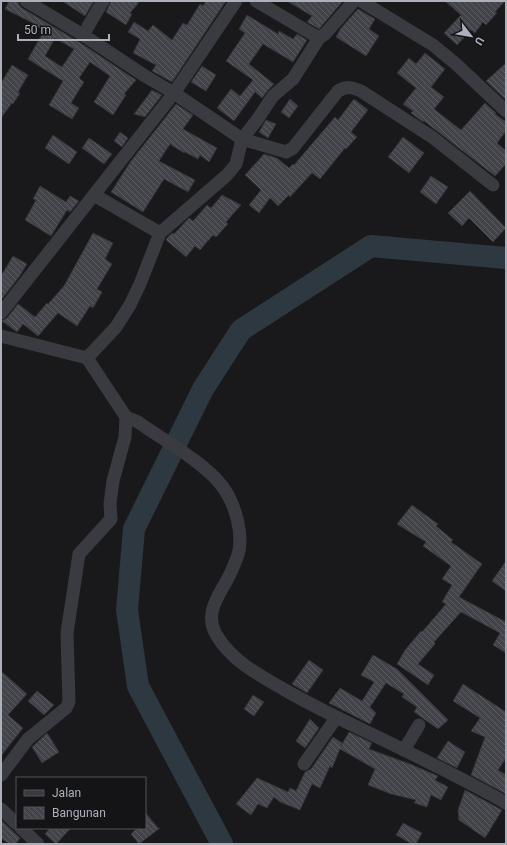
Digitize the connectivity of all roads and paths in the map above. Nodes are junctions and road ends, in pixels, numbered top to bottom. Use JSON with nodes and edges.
{"nodes":[{"id":1,"x":26,"y":1,"type":"edge"},
{"id":2,"x":103,"y":1,"type":"edge"},
{"id":3,"x":236,"y":1,"type":"edge"},
{"id":4,"x":256,"y":1,"type":"edge"},
{"id":5,"x":354,"y":1,"type":"edge"},
{"id":6,"x":361,"y":1,"type":"edge"},
{"id":7,"x":83,"y":34,"type":"junction"},
{"id":8,"x":319,"y":38,"type":"junction"},
{"id":9,"x":174,"y":93,"type":"junction"},
{"id":10,"x":506,"y":111,"type":"edge"},
{"id":11,"x":242,"y":139,"type":"junction"},
{"id":12,"x":493,"y":185,"type":"dead end"},
{"id":13,"x":94,"y":195,"type":"junction"},
{"id":14,"x":160,"y":233,"type":"junction"},
{"id":15,"x":1,"y":313,"type":"edge"},
{"id":16,"x":1,"y":336,"type":"edge"},
{"id":17,"x":87,"y":358,"type":"junction"},
{"id":18,"x":132,"y":420,"type":"junction"},
{"id":19,"x":336,"y":718,"type":"junction"},
{"id":20,"x":419,"y":725,"type":"dead end"},
{"id":21,"x":404,"y":750,"type":"junction"},
{"id":22,"x":304,"y":764,"type":"dead end"},
{"id":23,"x":1,"y":775,"type":"edge"},
{"id":24,"x":506,"y":803,"type":"edge"},
{"id":25,"x":1,"y":809,"type":"edge"},
{"id":26,"x":16,"y":823,"type":"edge"},
{"id":27,"x":22,"y":829,"type":"edge"},
{"id":28,"x":38,"y":844,"type":"edge"}],
"edges":[{"from":1,"to":7,"type":"street"},
{"from":2,"to":7,"type":"street"},
{"from":3,"to":9,"type":"street"},
{"from":4,"to":8,"type":"street"},
{"from":5,"to":8,"type":"street"},
{"from":6,"to":10,"type":"street"},
{"from":7,"to":9,"type":"street"},
{"from":8,"to":11,"type":"street"},
{"from":9,"to":11,"type":"street"},
{"from":9,"to":13,"type":"street"},
{"from":11,"to":12,"type":"street"},
{"from":11,"to":14,"type":"street"},
{"from":13,"to":14,"type":"street"},
{"from":13,"to":15,"type":"street"},
{"from":14,"to":17,"type":"street"},
{"from":16,"to":17,"type":"street"},
{"from":17,"to":18,"type":"street"},
{"from":18,"to":19,"type":"street"},
{"from":18,"to":23,"type":"street"},
{"from":19,"to":21,"type":"street"},
{"from":19,"to":22,"type":"street"},
{"from":20,"to":21,"type":"street"},
{"from":21,"to":24,"type":"street"},
{"from":25,"to":26,"type":"street"},
{"from":27,"to":28,"type":"street"}]}
